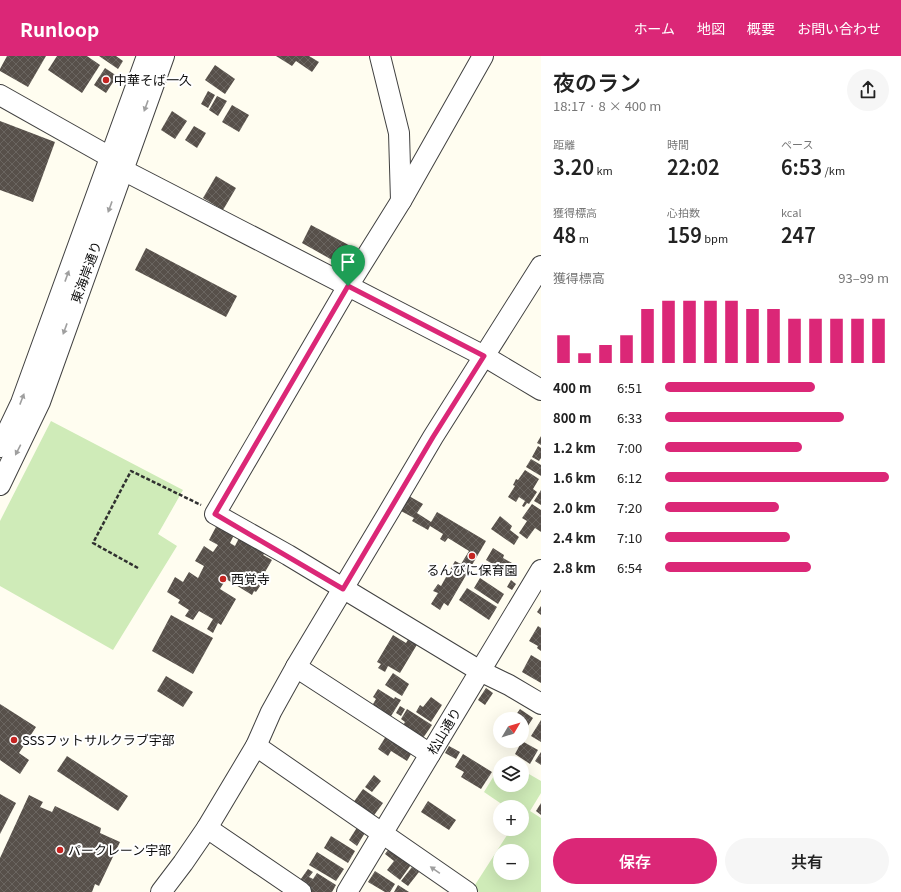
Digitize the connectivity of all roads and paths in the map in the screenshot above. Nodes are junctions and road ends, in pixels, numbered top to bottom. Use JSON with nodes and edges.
{"nodes":[{"id":1,"x":147,"y":56,"type":"edge"},
{"id":2,"x":164,"y":56,"type":"edge"},
{"id":3,"x":380,"y":56,"type":"edge"},
{"id":4,"x":483,"y":56,"type":"edge"},
{"id":5,"x":0,"y":95,"type":"edge"},
{"id":6,"x":116,"y":163,"type":"junction"},
{"id":7,"x":401,"y":201,"type":"junction"},
{"id":8,"x":541,"y":266,"type":"edge"},
{"id":9,"x":348,"y":286,"type":"junction"},
{"id":10,"x":484,"y":356,"type":"junction"},
{"id":11,"x":541,"y":390,"type":"edge"},
{"id":12,"x":2,"y":436,"type":"edge"},
{"id":13,"x":0,"y":484,"type":"edge"},
{"id":14,"x":215,"y":514,"type":"junction"},
{"id":15,"x":138,"y":568,"type":"dead end"},
{"id":16,"x":541,"y":570,"type":"edge"},
{"id":17,"x":343,"y":589,"type":"junction"},
{"id":18,"x":296,"y":668,"type":"junction"},
{"id":19,"x":480,"y":671,"type":"junction"},
{"id":20,"x":541,"y":704,"type":"edge"},
{"id":21,"x":256,"y":746,"type":"junction"},
{"id":22,"x":430,"y":754,"type":"junction"},
{"id":23,"x":207,"y":828,"type":"junction"},
{"id":24,"x":382,"y":834,"type":"junction"},
{"id":25,"x":161,"y":892,"type":"edge"},
{"id":26,"x":301,"y":892,"type":"edge"},
{"id":27,"x":347,"y":892,"type":"edge"},
{"id":28,"x":467,"y":892,"type":"edge"}],
"edges":[{"from":1,"to":6,"type":"street","name":"東海岸通り"},
{"from":2,"to":6,"type":"street","name":"東海岸通り","one_way":true},
{"from":3,"to":7,"type":"street"},
{"from":4,"to":7,"type":"street"},
{"from":5,"to":6,"type":"street"},
{"from":6,"to":9,"type":"street"},
{"from":12,"to":6,"type":"street","name":"東海岸通り","one_way":true},
{"from":6,"to":13,"type":"street","name":"東海岸通り","one_way":true},
{"from":7,"to":9,"type":"street"},
{"from":8,"to":10,"type":"street"},
{"from":9,"to":10,"type":"street"},
{"from":9,"to":14,"type":"street"},
{"from":10,"to":11,"type":"street"},
{"from":10,"to":17,"type":"street"},
{"from":14,"to":15,"type":"path"},
{"from":14,"to":17,"type":"street"},
{"from":16,"to":19,"type":"street","name":"松山通り"},
{"from":17,"to":18,"type":"street"},
{"from":17,"to":19,"type":"street"},
{"from":18,"to":21,"type":"street"},
{"from":18,"to":22,"type":"street"},
{"from":19,"to":20,"type":"street"},
{"from":19,"to":22,"type":"street","name":"松山通り"},
{"from":21,"to":23,"type":"street"},
{"from":21,"to":24,"type":"street"},
{"from":22,"to":24,"type":"street","name":"松山通り"},
{"from":23,"to":25,"type":"street"},
{"from":23,"to":26,"type":"street"},
{"from":24,"to":27,"type":"street","name":"松山通り"},
{"from":28,"to":24,"type":"street","one_way":true}]}
